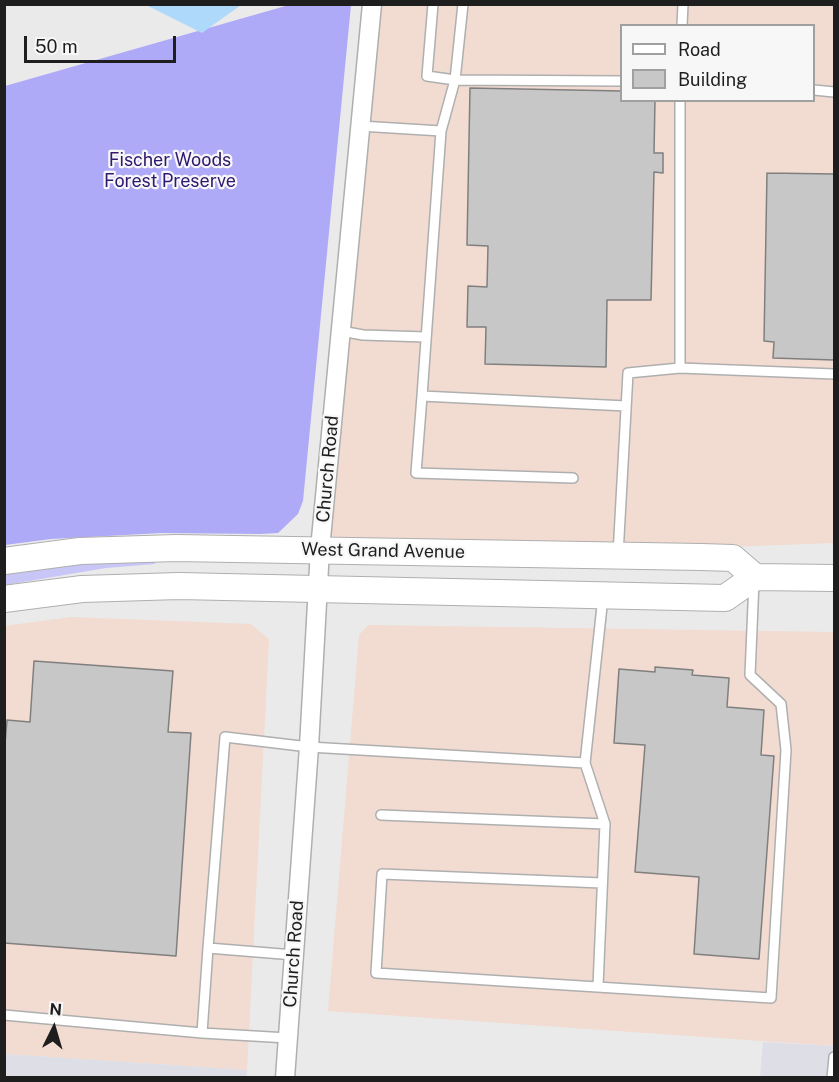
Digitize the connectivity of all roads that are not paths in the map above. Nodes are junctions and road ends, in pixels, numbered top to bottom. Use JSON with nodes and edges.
{"nodes":[{"id":1,"x":372,"y":4,"type":"edge"},
{"id":2,"x":433,"y":4,"type":"edge"},
{"id":3,"x":463,"y":4,"type":"edge"},
{"id":4,"x":683,"y":4,"type":"edge"},
{"id":5,"x":682,"y":24,"type":"edge"},
{"id":6,"x":455,"y":80,"type":"junction"},
{"id":7,"x":620,"y":81,"type":"edge"},
{"id":8,"x":815,"y":90,"type":"edge"},
{"id":9,"x":834,"y":92,"type":"edge"},
{"id":10,"x":680,"y":102,"type":"edge"},
{"id":11,"x":360,"y":126,"type":"junction"},
{"id":12,"x":441,"y":130,"type":"junction"},
{"id":13,"x":340,"y":331,"type":"junction"},
{"id":14,"x":426,"y":338,"type":"junction"},
{"id":15,"x":680,"y":368,"type":"junction"},
{"id":16,"x":834,"y":374,"type":"edge"},
{"id":17,"x":422,"y":396,"type":"junction"},
{"id":18,"x":626,"y":406,"type":"junction"},
{"id":19,"x":573,"y":478,"type":"dead end"},
{"id":20,"x":320,"y":549,"type":"junction"},
{"id":21,"x":618,"y":555,"type":"junction"},
{"id":22,"x":4,"y":561,"type":"edge"},
{"id":23,"x":754,"y":578,"type":"junction"},
{"id":24,"x":834,"y":578,"type":"edge"},
{"id":25,"x":317,"y":589,"type":"junction"},
{"id":26,"x":603,"y":595,"type":"junction"},
{"id":27,"x":4,"y":599,"type":"edge"},
{"id":28,"x":309,"y":747,"type":"junction"},
{"id":29,"x":585,"y":763,"type":"junction"},
{"id":30,"x":381,"y":816,"type":"dead end"},
{"id":31,"x":604,"y":824,"type":"junction"},
{"id":32,"x":602,"y":883,"type":"junction"},
{"id":33,"x":208,"y":948,"type":"junction"},
{"id":34,"x":294,"y":955,"type":"junction"},
{"id":35,"x":598,"y":986,"type":"junction"},
{"id":36,"x":4,"y":1015,"type":"edge"},
{"id":37,"x":202,"y":1033,"type":"junction"},
{"id":38,"x":288,"y":1038,"type":"junction"},
{"id":39,"x":834,"y":1057,"type":"edge"},
{"id":40,"x":285,"y":1077,"type":"edge"},
{"id":41,"x":832,"y":1077,"type":"edge"}],
"edges":[{"from":1,"to":11,"type":"street","name":"Church Road"},
{"from":2,"to":6,"type":"lane"},
{"from":3,"to":6,"type":"lane"},
{"from":4,"to":5,"type":"lane"},
{"from":6,"to":7,"type":"lane"},
{"from":6,"to":12,"type":"lane"},
{"from":8,"to":9,"type":"lane"},
{"from":10,"to":15,"type":"lane"},
{"from":11,"to":12,"type":"lane"},
{"from":11,"to":13,"type":"street","name":"Church Road"},
{"from":12,"to":14,"type":"lane"},
{"from":13,"to":14,"type":"lane"},
{"from":13,"to":20,"type":"street","name":"Church Road"},
{"from":14,"to":17,"type":"lane"},
{"from":15,"to":16,"type":"lane"},
{"from":15,"to":18,"type":"lane"},
{"from":17,"to":18,"type":"lane"},
{"from":17,"to":19,"type":"lane"},
{"from":18,"to":21,"type":"lane"},
{"from":20,"to":21,"type":"main road","name":"West Grand Avenue"},
{"from":20,"to":22,"type":"main road","name":"West Grand Avenue"},
{"from":20,"to":25,"type":"street","name":"Church Road"},
{"from":21,"to":23,"type":"main road","name":"West Grand Avenue"},
{"from":23,"to":24,"type":"main road"},
{"from":23,"to":26,"type":"main road"},
{"from":23,"to":35,"type":"lane"},
{"from":25,"to":26,"type":"main road"},
{"from":25,"to":27,"type":"main road"},
{"from":25,"to":28,"type":"street","name":"Church Road"},
{"from":26,"to":29,"type":"lane"},
{"from":28,"to":29,"type":"lane"},
{"from":28,"to":33,"type":"lane"},
{"from":28,"to":34,"type":"street","name":"Church Road"},
{"from":29,"to":31,"type":"lane"},
{"from":30,"to":31,"type":"lane"},
{"from":31,"to":32,"type":"lane"},
{"from":32,"to":35,"type":"lane"},
{"from":32,"to":35,"type":"lane"},
{"from":33,"to":34,"type":"lane"},
{"from":33,"to":37,"type":"lane"},
{"from":34,"to":38,"type":"street","name":"Church Road"},
{"from":36,"to":37,"type":"lane"},
{"from":37,"to":38,"type":"lane"},
{"from":38,"to":40,"type":"street","name":"Church Road"},
{"from":39,"to":41,"type":"lane"}]}
